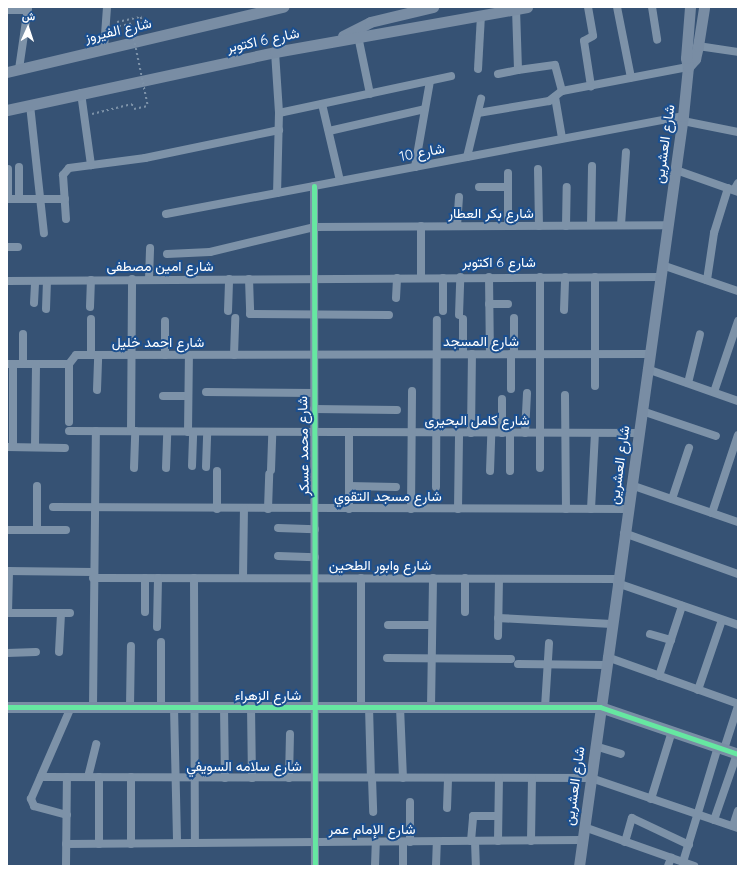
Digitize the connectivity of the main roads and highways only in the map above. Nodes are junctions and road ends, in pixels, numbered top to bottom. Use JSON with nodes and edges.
{"nodes":[{"id":1,"x":283,"y":7,"type":"edge"},
{"id":2,"x":432,"y":7,"type":"edge"},
{"id":3,"x":527,"y":7,"type":"edge"},
{"id":4,"x":690,"y":7,"type":"edge"},
{"id":5,"x":704,"y":7,"type":"edge"},
{"id":6,"x":336,"y":40,"type":"junction"},
{"id":7,"x":688,"y":67,"type":"junction"},
{"id":8,"x":7,"y":72,"type":"edge"},
{"id":9,"x":7,"y":110,"type":"edge"},
{"id":10,"x":7,"y":707,"type":"edge"},
{"id":11,"x":600,"y":707,"type":"junction"},
{"id":12,"x":738,"y":754,"type":"edge"},
{"id":13,"x":579,"y":866,"type":"edge"}],
"edges":[{"from":1,"to":8,"type":"main road","name":"شارع الفيروز"},
{"from":2,"to":6,"type":"main road"},
{"from":3,"to":6,"type":"main road","name":"شارع 6 اكتوبر"},
{"from":4,"to":7,"type":"main road","name":"شارع العشرين"},
{"from":5,"to":7,"type":"main road","name":"شارع العشرين"},
{"from":6,"to":9,"type":"main road","name":"شارع 6 اكتوبر"},
{"from":7,"to":11,"type":"main road","name":"شارع العشرين"},
{"from":10,"to":11,"type":"main road","name":"شارع الزهراء"},
{"from":11,"to":12,"type":"main road","name":"شارع الزهراء"},
{"from":11,"to":13,"type":"main road","name":"شارع العشرين"}]}
